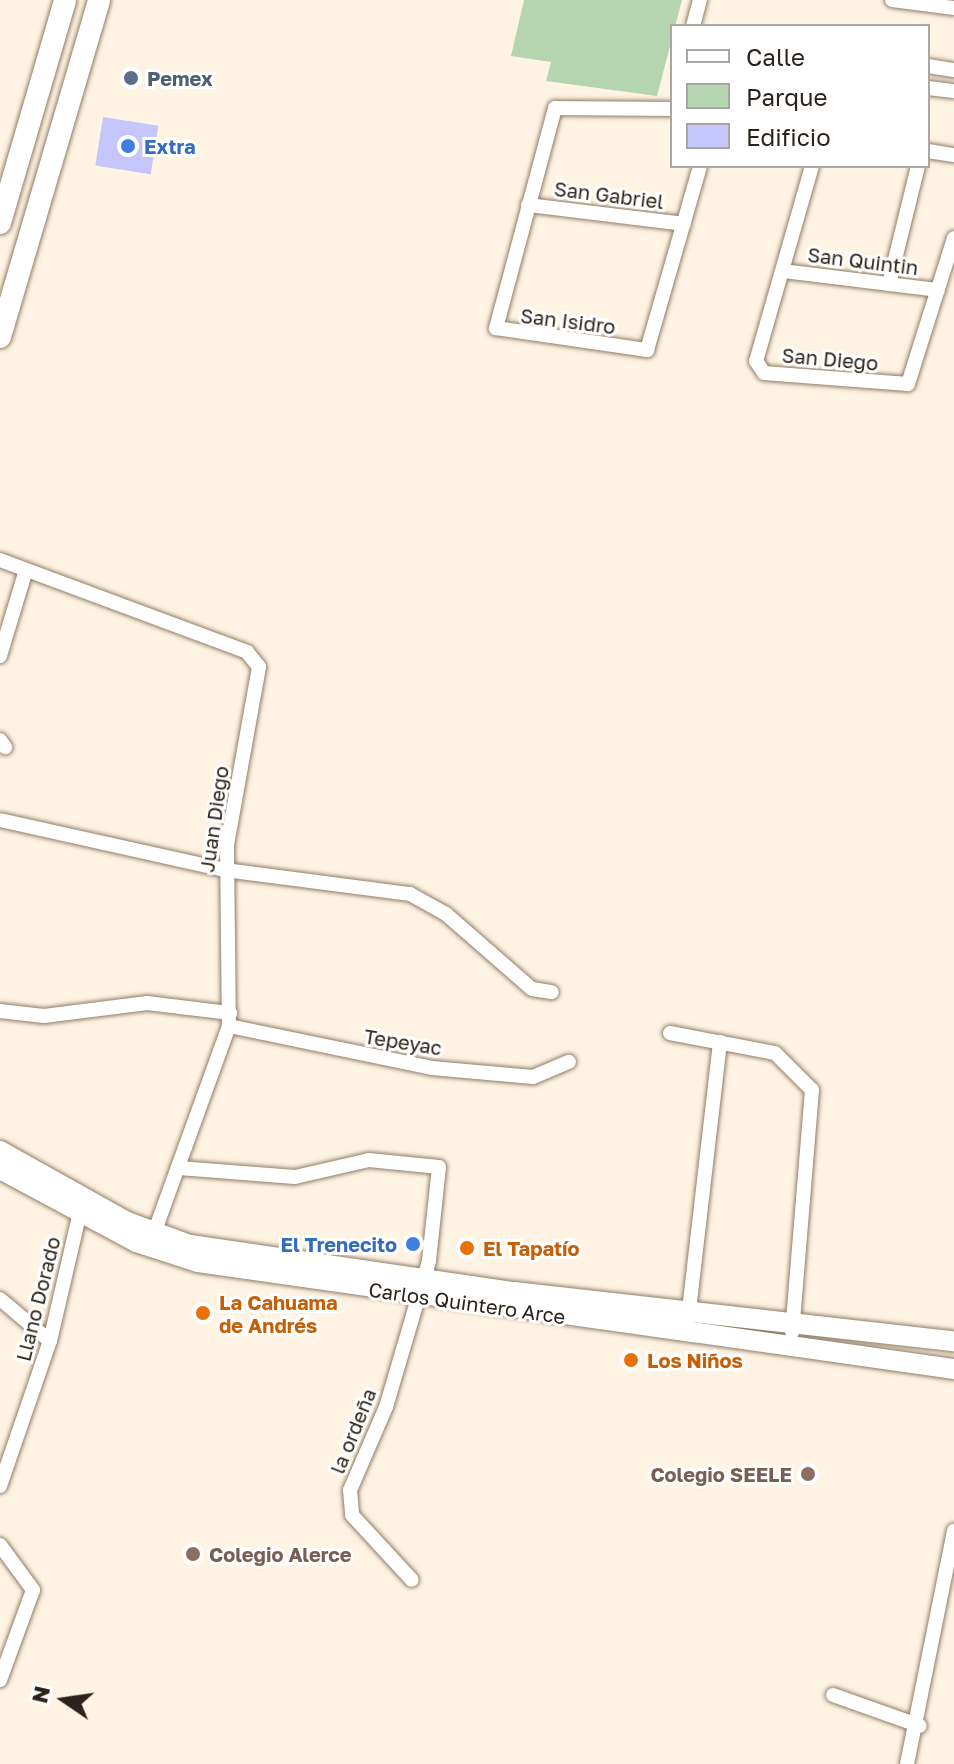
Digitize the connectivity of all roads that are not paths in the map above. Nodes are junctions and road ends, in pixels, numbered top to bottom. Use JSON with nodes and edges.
{"nodes":[{"id":1,"x":65,"y":0,"type":"edge"},
{"id":2,"x":99,"y":0,"type":"edge"},
{"id":3,"x":700,"y":0,"type":"edge"},
{"id":4,"x":892,"y":0,"type":"edge"},
{"id":5,"x":917,"y":2,"type":"edge"},
{"id":6,"x":954,"y":8,"type":"edge"},
{"id":7,"x":694,"y":24,"type":"edge"},
{"id":8,"x":930,"y":66,"type":"edge"},
{"id":9,"x":954,"y":70,"type":"edge"},
{"id":10,"x":43,"y":77,"type":"junction"},
{"id":11,"x":930,"y":88,"type":"edge"},
{"id":12,"x":954,"y":91,"type":"edge"},
{"id":13,"x":670,"y":108,"type":"edge"},
{"id":14,"x":62,"y":124,"type":"junction"},
{"id":15,"x":930,"y":151,"type":"edge"},
{"id":16,"x":954,"y":155,"type":"edge"},
{"id":17,"x":699,"y":168,"type":"edge"},
{"id":18,"x":811,"y":168,"type":"edge"},
{"id":19,"x":918,"y":168,"type":"edge"},
{"id":20,"x":4,"y":192,"type":"edge"},
{"id":21,"x":528,"y":205,"type":"junction"},
{"id":22,"x":0,"y":223,"type":"edge"},
{"id":23,"x":684,"y":224,"type":"junction"},
{"id":24,"x":954,"y":238,"type":"edge"},
{"id":25,"x":783,"y":271,"type":"junction"},
{"id":26,"x":889,"y":284,"type":"junction"},
{"id":27,"x":938,"y":290,"type":"junction"},
{"id":28,"x":0,"y":337,"type":"edge"},
{"id":29,"x":0,"y":560,"type":"edge"},
{"id":30,"x":26,"y":570,"type":"junction"},
{"id":31,"x":0,"y":656,"type":"edge"},
{"id":32,"x":0,"y":820,"type":"edge"},
{"id":33,"x":225,"y":870,"type":"junction"},
{"id":34,"x":552,"y":992,"type":"dead end"},
{"id":35,"x":0,"y":1011,"type":"edge"},
{"id":36,"x":230,"y":1020,"type":"junction"},
{"id":37,"x":670,"y":1033,"type":"dead end"},
{"id":38,"x":720,"y":1042,"type":"junction"},
{"id":39,"x":569,"y":1062,"type":"dead end"},
{"id":40,"x":0,"y":1151,"type":"edge"},
{"id":41,"x":179,"y":1168,"type":"junction"},
{"id":42,"x":0,"y":1169,"type":"edge"},
{"id":43,"x":80,"y":1212,"type":"junction"},
{"id":44,"x":151,"y":1240,"type":"junction"},
{"id":45,"x":422,"y":1288,"type":"junction"},
{"id":46,"x":0,"y":1299,"type":"edge"},
{"id":47,"x":691,"y":1310,"type":"junction"},
{"id":48,"x":793,"y":1320,"type":"junction"},
{"id":49,"x":682,"y":1335,"type":"junction"},
{"id":50,"x":50,"y":1341,"type":"junction"},
{"id":51,"x":954,"y":1341,"type":"edge"},
{"id":52,"x":791,"y":1347,"type":"junction"},
{"id":53,"x":954,"y":1369,"type":"edge"},
{"id":54,"x":0,"y":1486,"type":"edge"},
{"id":55,"x":954,"y":1531,"type":"edge"},
{"id":56,"x":0,"y":1545,"type":"edge"},
{"id":57,"x":412,"y":1580,"type":"dead end"},
{"id":58,"x":948,"y":1588,"type":"edge"},
{"id":59,"x":0,"y":1680,"type":"edge"},
{"id":60,"x":833,"y":1695,"type":"dead end"},
{"id":61,"x":920,"y":1726,"type":"junction"},
{"id":62,"x":907,"y":1764,"type":"edge"}],
"edges":[{"from":1,"to":10,"type":"main road"},
{"from":2,"to":14,"type":"main road"},
{"from":3,"to":7,"type":"street"},
{"from":4,"to":5,"type":"street"},
{"from":5,"to":6,"type":"street"},
{"from":8,"to":9,"type":"street"},
{"from":10,"to":14,"type":"main road"},
{"from":10,"to":20,"type":"main road"},
{"from":11,"to":12,"type":"street"},
{"from":13,"to":21,"type":"street","name":"San Isidro"},
{"from":14,"to":28,"type":"main road"},
{"from":15,"to":16,"type":"street"},
{"from":17,"to":23,"type":"street","name":"San Isidro"},
{"from":18,"to":25,"type":"street","name":"San Diego"},
{"from":19,"to":26,"type":"street"},
{"from":20,"to":22,"type":"main road"},
{"from":21,"to":23,"type":"street","name":"San Gabriel"},
{"from":21,"to":23,"type":"street","name":"San Isidro"},
{"from":24,"to":27,"type":"street","name":"San Diego"},
{"from":25,"to":26,"type":"street","name":"San Quintin"},
{"from":25,"to":27,"type":"street","name":"San Diego"},
{"from":26,"to":27,"type":"street","name":"San Quintin"},
{"from":29,"to":30,"type":"street","name":"Juan Diego"},
{"from":30,"to":31,"type":"street"},
{"from":30,"to":33,"type":"street","name":"Juan Diego"},
{"from":32,"to":33,"type":"street"},
{"from":33,"to":34,"type":"street"},
{"from":33,"to":36,"type":"street","name":"Juan Diego"},
{"from":35,"to":36,"type":"street","name":"Tepeyac"},
{"from":36,"to":39,"type":"street","name":"Tepeyac"},
{"from":36,"to":41,"type":"street","name":"Juan Diego"},
{"from":37,"to":38,"type":"street"},
{"from":38,"to":47,"type":"street"},
{"from":38,"to":48,"type":"street"},
{"from":40,"to":44,"type":"main road","name":"Carlos Quintero Arce"},
{"from":41,"to":44,"type":"street","name":"Juan Diego"},
{"from":41,"to":45,"type":"street","name":"la ordeña"},
{"from":42,"to":43,"type":"main road","name":"Carlos Quintero Arce"},
{"from":43,"to":44,"type":"main road","name":"Carlos Quintero Arce"},
{"from":43,"to":50,"type":"street","name":"Llano Dorado"},
{"from":44,"to":45,"type":"main road","name":"Carlos Quintero Arce"},
{"from":45,"to":47,"type":"main road","name":"Carlos Quintero Arce"},
{"from":45,"to":49,"type":"main road","name":"Carlos Quintero Arce"},
{"from":45,"to":57,"type":"street","name":"la ordeña"},
{"from":46,"to":50,"type":"street"},
{"from":47,"to":48,"type":"main road","name":"Carlos Quintero Arce"},
{"from":47,"to":49,"type":"street"},
{"from":48,"to":51,"type":"main road","name":"Carlos Quintero Arce"},
{"from":48,"to":52,"type":"street"},
{"from":49,"to":52,"type":"main road","name":"Carlos Quintero Arce"},
{"from":50,"to":54,"type":"street","name":"Llano Dorado"},
{"from":52,"to":53,"type":"main road","name":"Carlos Quintero Arce"},
{"from":55,"to":58,"type":"street"},
{"from":56,"to":59,"type":"street"},
{"from":58,"to":61,"type":"street"},
{"from":60,"to":61,"type":"street"},
{"from":61,"to":62,"type":"street"}]}
